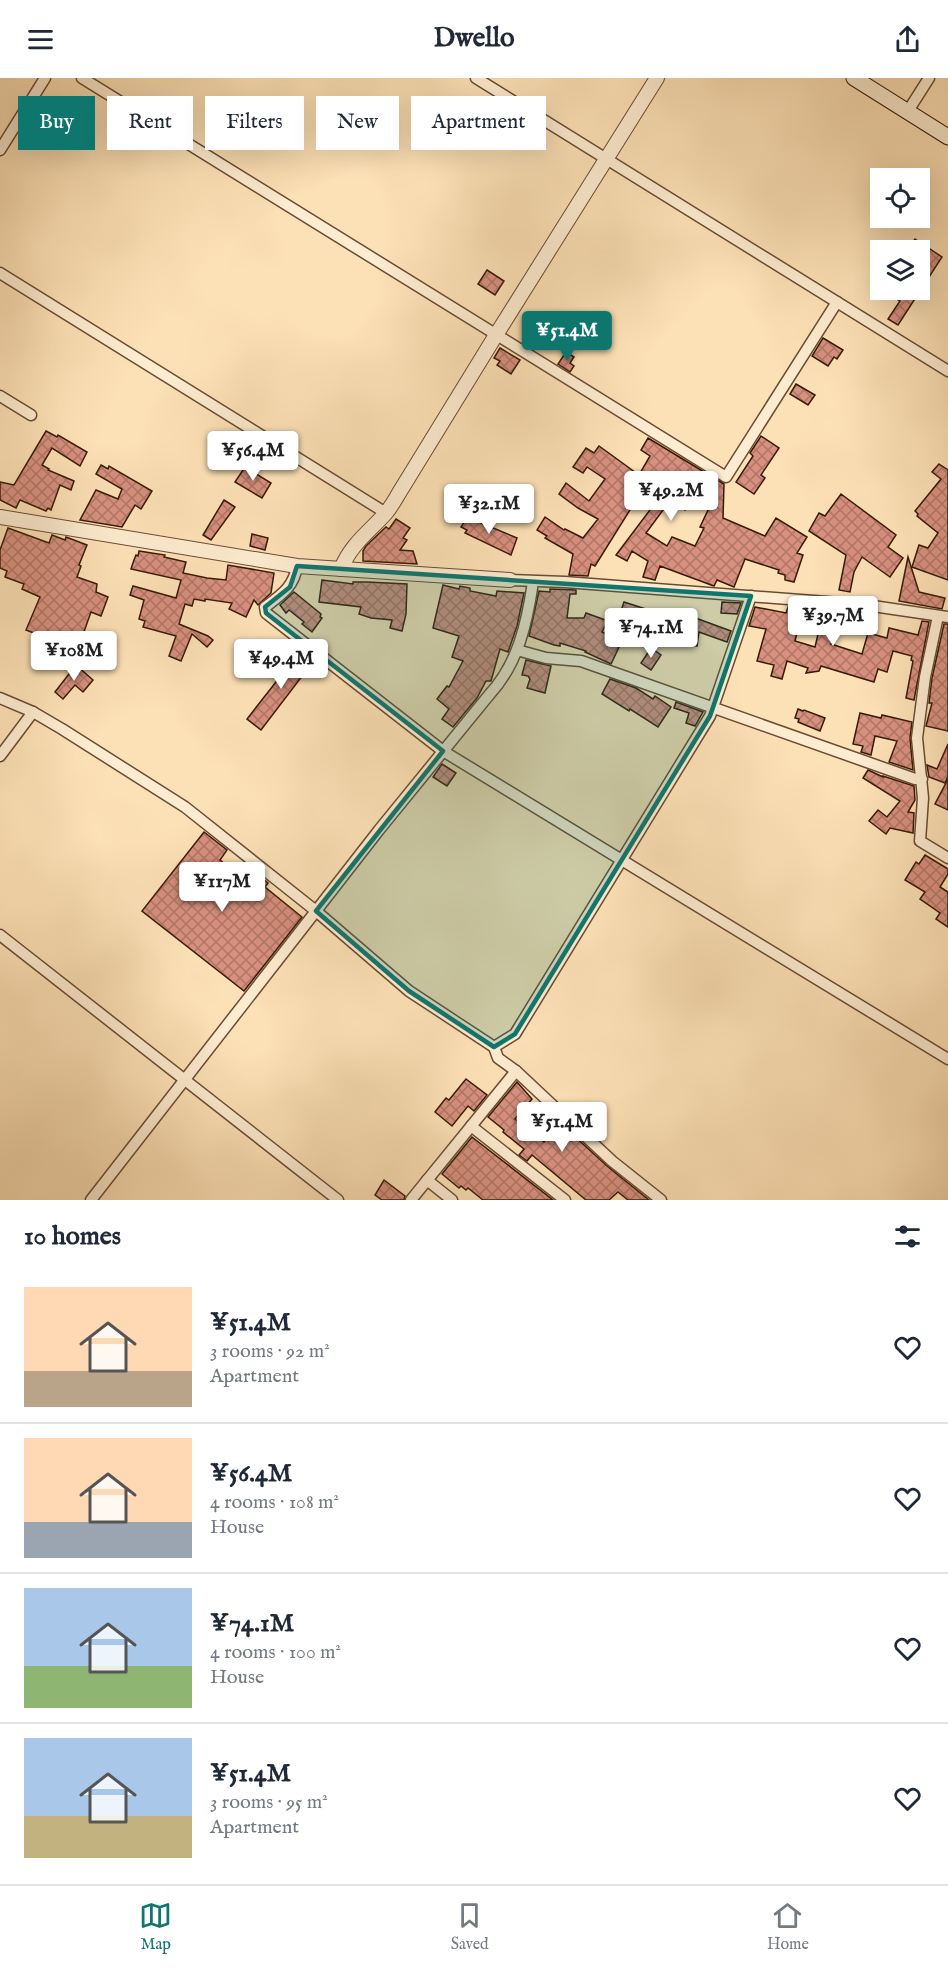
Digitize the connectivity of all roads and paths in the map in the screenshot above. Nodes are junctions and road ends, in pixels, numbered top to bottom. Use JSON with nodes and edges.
{"nodes":[{"id":1,"x":45,"y":78,"type":"edge"},
{"id":2,"x":82,"y":78,"type":"edge"},
{"id":3,"x":476,"y":78,"type":"edge"},
{"id":4,"x":657,"y":78,"type":"edge"},
{"id":5,"x":854,"y":78,"type":"edge"},
{"id":6,"x":929,"y":78,"type":"edge"},
{"id":7,"x":908,"y":111,"type":"junction"},
{"id":8,"x":948,"y":137,"type":"edge"},
{"id":9,"x":0,"y":150,"type":"edge"},
{"id":10,"x":607,"y":160,"type":"junction"},
{"id":11,"x":0,"y":273,"type":"edge"},
{"id":12,"x":837,"y":302,"type":"junction"},
{"id":13,"x":496,"y":334,"type":"junction"},
{"id":14,"x":948,"y":371,"type":"edge"},
{"id":15,"x":0,"y":396,"type":"edge"},
{"id":16,"x":31,"y":415,"type":"dead end"},
{"id":17,"x":386,"y":513,"type":"junction"},
{"id":18,"x":0,"y":517,"type":"edge"},
{"id":19,"x":297,"y":566,"type":"junction"},
{"id":20,"x":341,"y":569,"type":"junction"},
{"id":21,"x":510,"y":580,"type":"joint"},
{"id":22,"x":533,"y":582,"type":"junction"},
{"id":23,"x":751,"y":596,"type":"junction"},
{"id":24,"x":943,"y":616,"type":"edge"},
{"id":25,"x":517,"y":650,"type":"junction"},
{"id":26,"x":0,"y":698,"type":"edge"},
{"id":27,"x":714,"y":708,"type":"junction"},
{"id":28,"x":33,"y":712,"type":"junction"},
{"id":29,"x":443,"y":751,"type":"junction"},
{"id":30,"x":0,"y":756,"type":"edge"},
{"id":31,"x":922,"y":778,"type":"junction"},
{"id":32,"x":948,"y":858,"type":"edge"},
{"id":33,"x":622,"y":859,"type":"junction"},
{"id":34,"x":316,"y":911,"type":"junction"},
{"id":35,"x":0,"y":934,"type":"edge"},
{"id":36,"x":495,"y":1047,"type":"junction"},
{"id":37,"x":948,"y":1059,"type":"edge"},
{"id":38,"x":516,"y":1071,"type":"junction"},
{"id":39,"x":185,"y":1079,"type":"junction"},
{"id":40,"x":471,"y":1126,"type":"junction"},
{"id":41,"x":427,"y":1180,"type":"junction"},
{"id":42,"x":658,"y":1199,"type":"edge"},
{"id":43,"x":91,"y":1200,"type":"edge"},
{"id":44,"x":338,"y":1200,"type":"edge"},
{"id":45,"x":411,"y":1200,"type":"edge"},
{"id":46,"x":452,"y":1200,"type":"edge"},
{"id":47,"x":565,"y":1200,"type":"edge"}],
"edges":[{"from":1,"to":9,"type":"street"},
{"from":2,"to":13,"type":"street"},
{"from":3,"to":10,"type":"street"},
{"from":4,"to":10,"type":"street"},
{"from":5,"to":7,"type":"main road"},
{"from":6,"to":7,"type":"street"},
{"from":7,"to":8,"type":"main road"},
{"from":10,"to":12,"type":"street"},
{"from":10,"to":13,"type":"street"},
{"from":11,"to":17,"type":"street"},
{"from":12,"to":13,"type":"street"},
{"from":12,"to":14,"type":"street"},
{"from":13,"to":17,"type":"street"},
{"from":15,"to":16,"type":"street"},
{"from":17,"to":20,"type":"street"},
{"from":18,"to":19,"type":"street"},
{"from":19,"to":20,"type":"street"},
{"from":19,"to":29,"type":"street"},
{"from":20,"to":21,"type":"street"},
{"from":21,"to":22,"type":"street"},
{"from":22,"to":23,"type":"street"},
{"from":22,"to":25,"type":"street"},
{"from":23,"to":24,"type":"street"},
{"from":23,"to":27,"type":"street"},
{"from":24,"to":31,"type":"street"},
{"from":25,"to":27,"type":"street"},
{"from":25,"to":29,"type":"street"},
{"from":26,"to":28,"type":"street"},
{"from":27,"to":31,"type":"street"},
{"from":27,"to":33,"type":"street"},
{"from":28,"to":30,"type":"street"},
{"from":28,"to":34,"type":"street"},
{"from":29,"to":33,"type":"street"},
{"from":29,"to":34,"type":"street"},
{"from":31,"to":32,"type":"street"},
{"from":33,"to":36,"type":"street"},
{"from":33,"to":37,"type":"street"},
{"from":34,"to":36,"type":"street"},
{"from":34,"to":39,"type":"street"},
{"from":35,"to":39,"type":"street"},
{"from":36,"to":38,"type":"street"},
{"from":38,"to":40,"type":"street"},
{"from":38,"to":42,"type":"street"},
{"from":39,"to":43,"type":"street"},
{"from":39,"to":44,"type":"street"},
{"from":40,"to":41,"type":"street"},
{"from":40,"to":47,"type":"street"},
{"from":41,"to":45,"type":"street"},
{"from":41,"to":46,"type":"street"}]}
